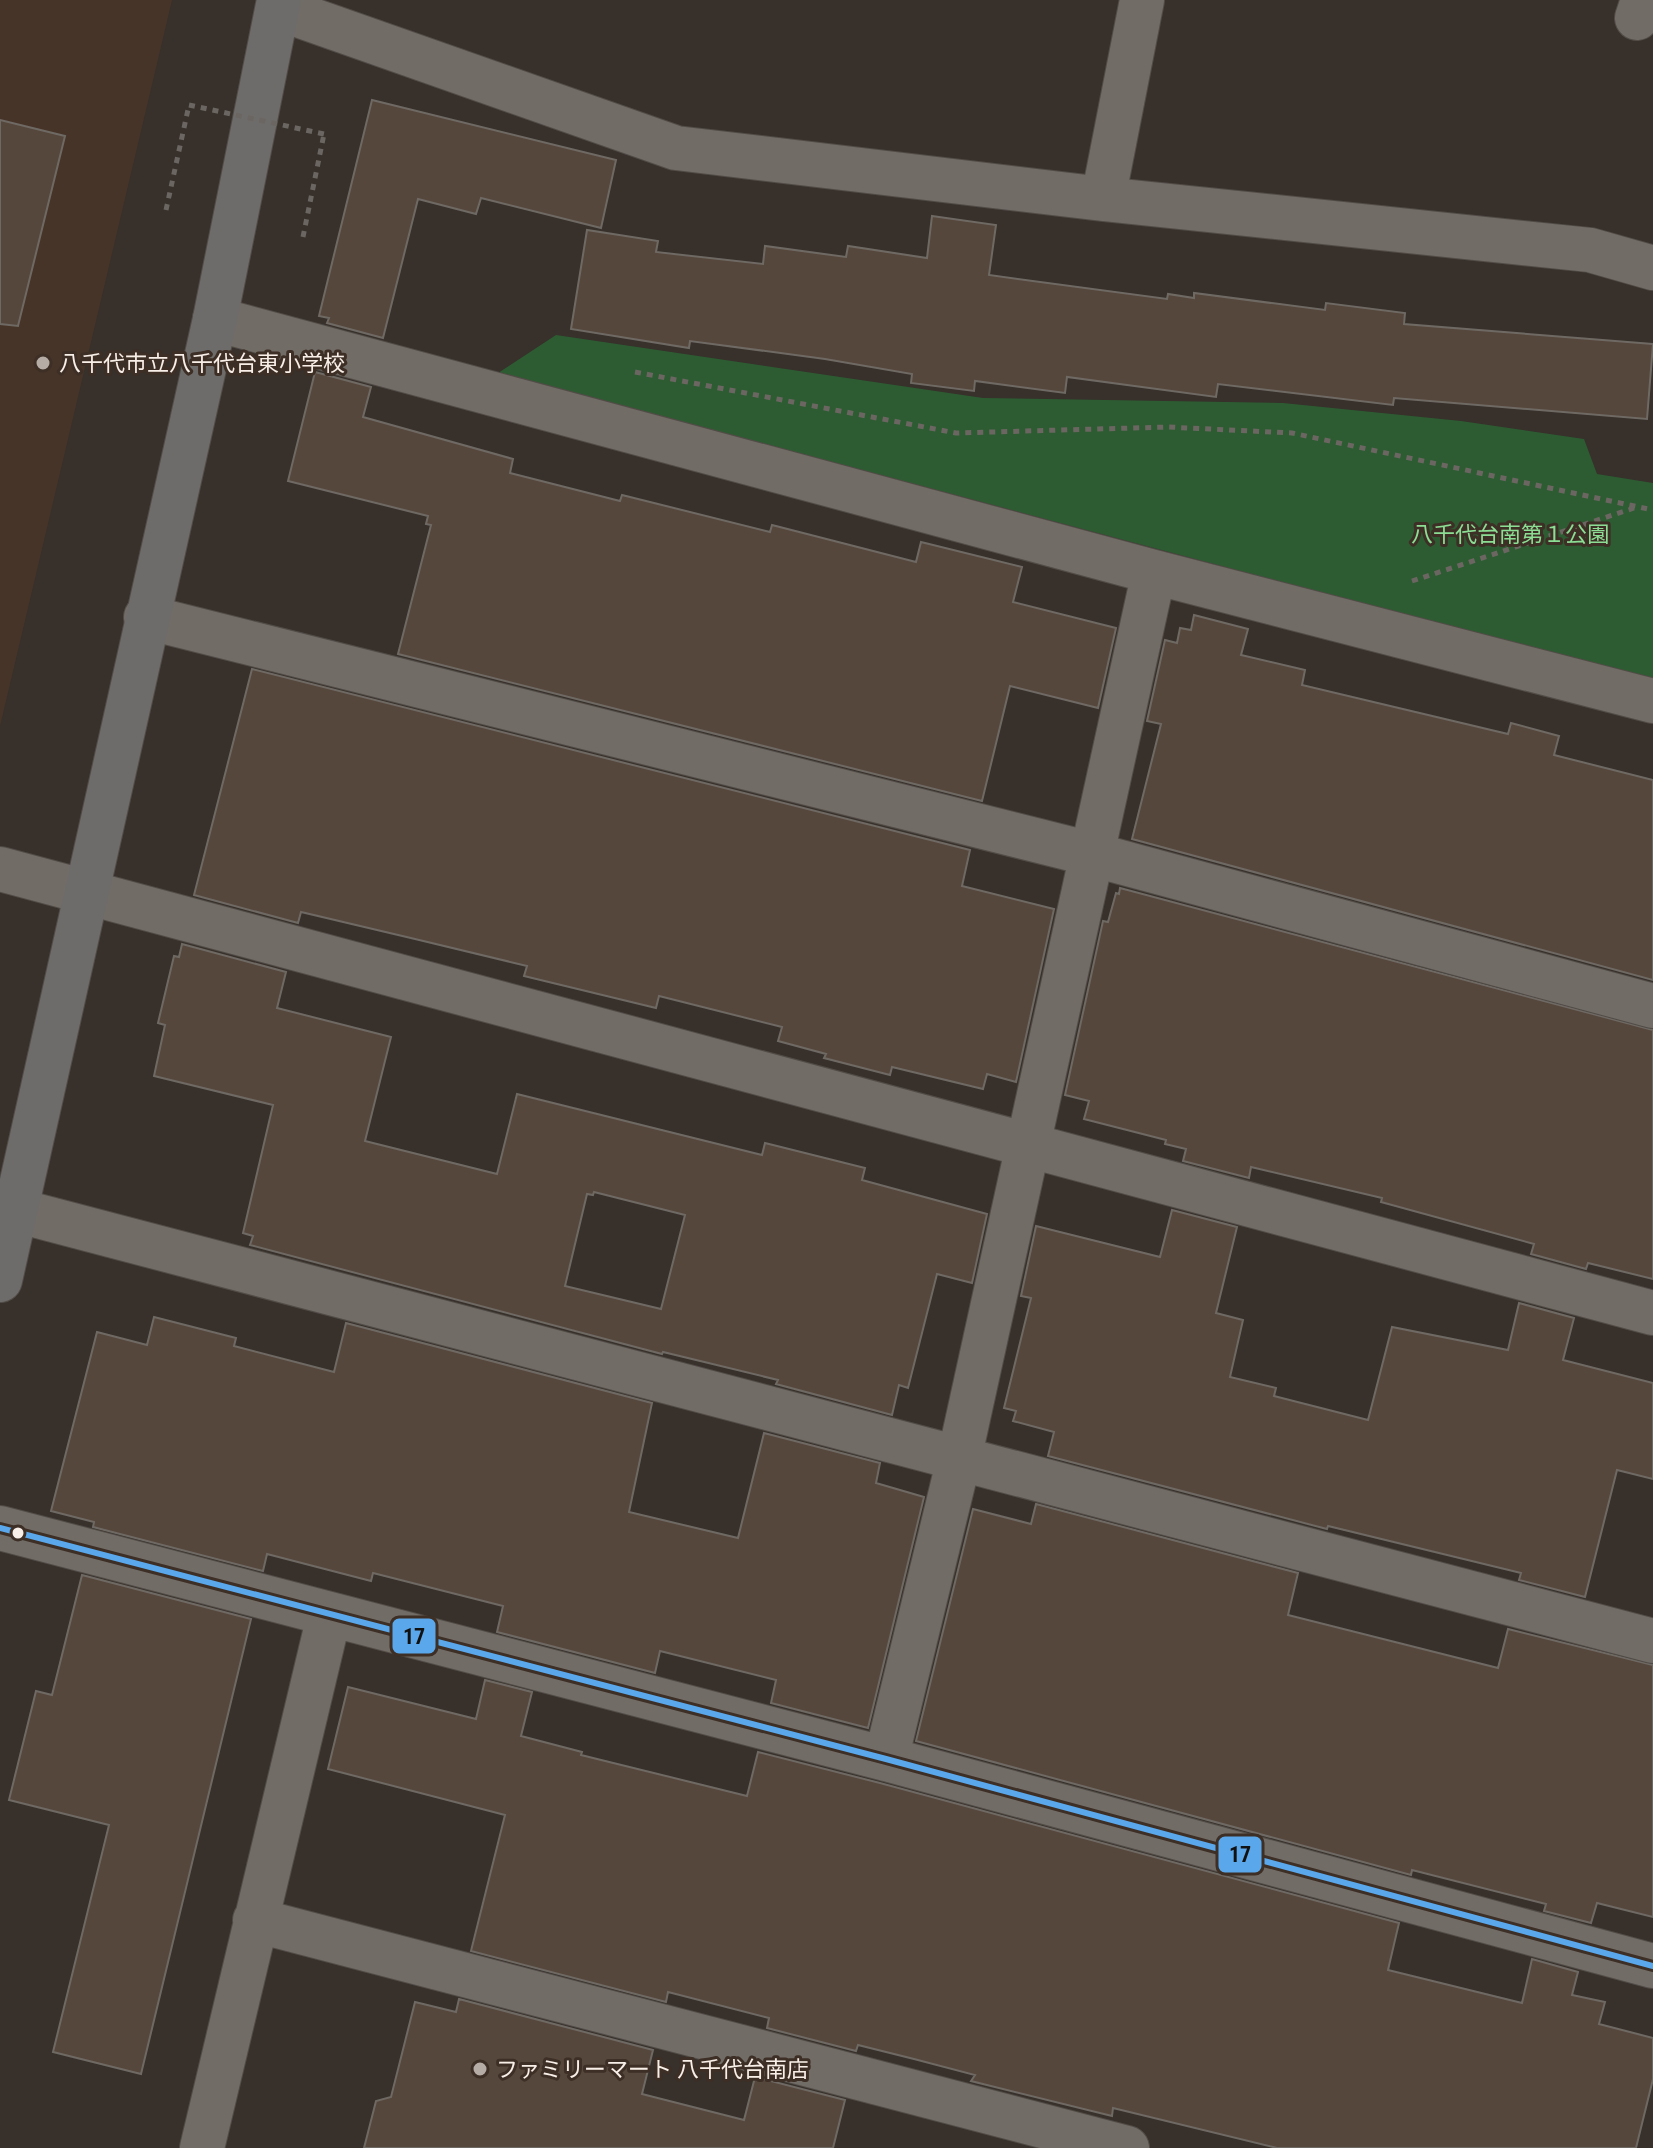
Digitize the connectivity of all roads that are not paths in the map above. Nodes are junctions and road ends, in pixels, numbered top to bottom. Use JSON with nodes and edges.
{"nodes":[{"id":1,"x":1142,"y":0,"type":"edge"},
{"id":2,"x":278,"y":4,"type":"edge"},
{"id":3,"x":1103,"y":199,"type":"junction"},
{"id":4,"x":1653,"y":268,"type":"edge"},
{"id":5,"x":215,"y":319,"type":"junction"},
{"id":6,"x":1154,"y":572,"type":"junction"},
{"id":7,"x":146,"y":617,"type":"junction"},
{"id":8,"x":1653,"y":701,"type":"edge"},
{"id":9,"x":1091,"y":854,"type":"junction"},
{"id":10,"x":0,"y":869,"type":"edge"},
{"id":11,"x":88,"y":891,"type":"junction"},
{"id":12,"x":1653,"y":1006,"type":"edge"},
{"id":13,"x":1027,"y":1147,"type":"junction"},
{"id":14,"x":8,"y":1208,"type":"edge"},
{"id":15,"x":0,"y":1280,"type":"edge"},
{"id":16,"x":1653,"y":1313,"type":"edge"},
{"id":17,"x":959,"y":1459,"type":"junction"},
{"id":18,"x":0,"y":1528,"type":"edge"},
{"id":19,"x":329,"y":1616,"type":"junction"},
{"id":20,"x":1653,"y":1641,"type":"edge"},
{"id":21,"x":886,"y":1759,"type":"junction"},
{"id":22,"x":255,"y":1920,"type":"junction"},
{"id":23,"x":1653,"y":1966,"type":"edge"},
{"id":24,"x":202,"y":2148,"type":"edge"},
{"id":25,"x":1127,"y":2148,"type":"edge"}],
"edges":[{"from":1,"to":3,"type":"street"},
{"from":2,"to":3,"type":"street"},
{"from":2,"to":5,"type":"street"},
{"from":3,"to":4,"type":"street"},
{"from":5,"to":6,"type":"street"},
{"from":5,"to":7,"type":"street"},
{"from":6,"to":8,"type":"street"},
{"from":6,"to":9,"type":"street"},
{"from":7,"to":9,"type":"street"},
{"from":7,"to":11,"type":"street"},
{"from":9,"to":12,"type":"street"},
{"from":9,"to":13,"type":"street"},
{"from":10,"to":11,"type":"street"},
{"from":11,"to":13,"type":"street"},
{"from":11,"to":14,"type":"street"},
{"from":13,"to":16,"type":"street"},
{"from":13,"to":17,"type":"street"},
{"from":14,"to":15,"type":"street"},
{"from":14,"to":17,"type":"street"},
{"from":17,"to":20,"type":"street"},
{"from":17,"to":21,"type":"street"},
{"from":18,"to":19,"type":"street"},
{"from":19,"to":21,"type":"street"},
{"from":19,"to":22,"type":"street"},
{"from":21,"to":23,"type":"street"},
{"from":22,"to":24,"type":"street"},
{"from":22,"to":25,"type":"street"}]}
